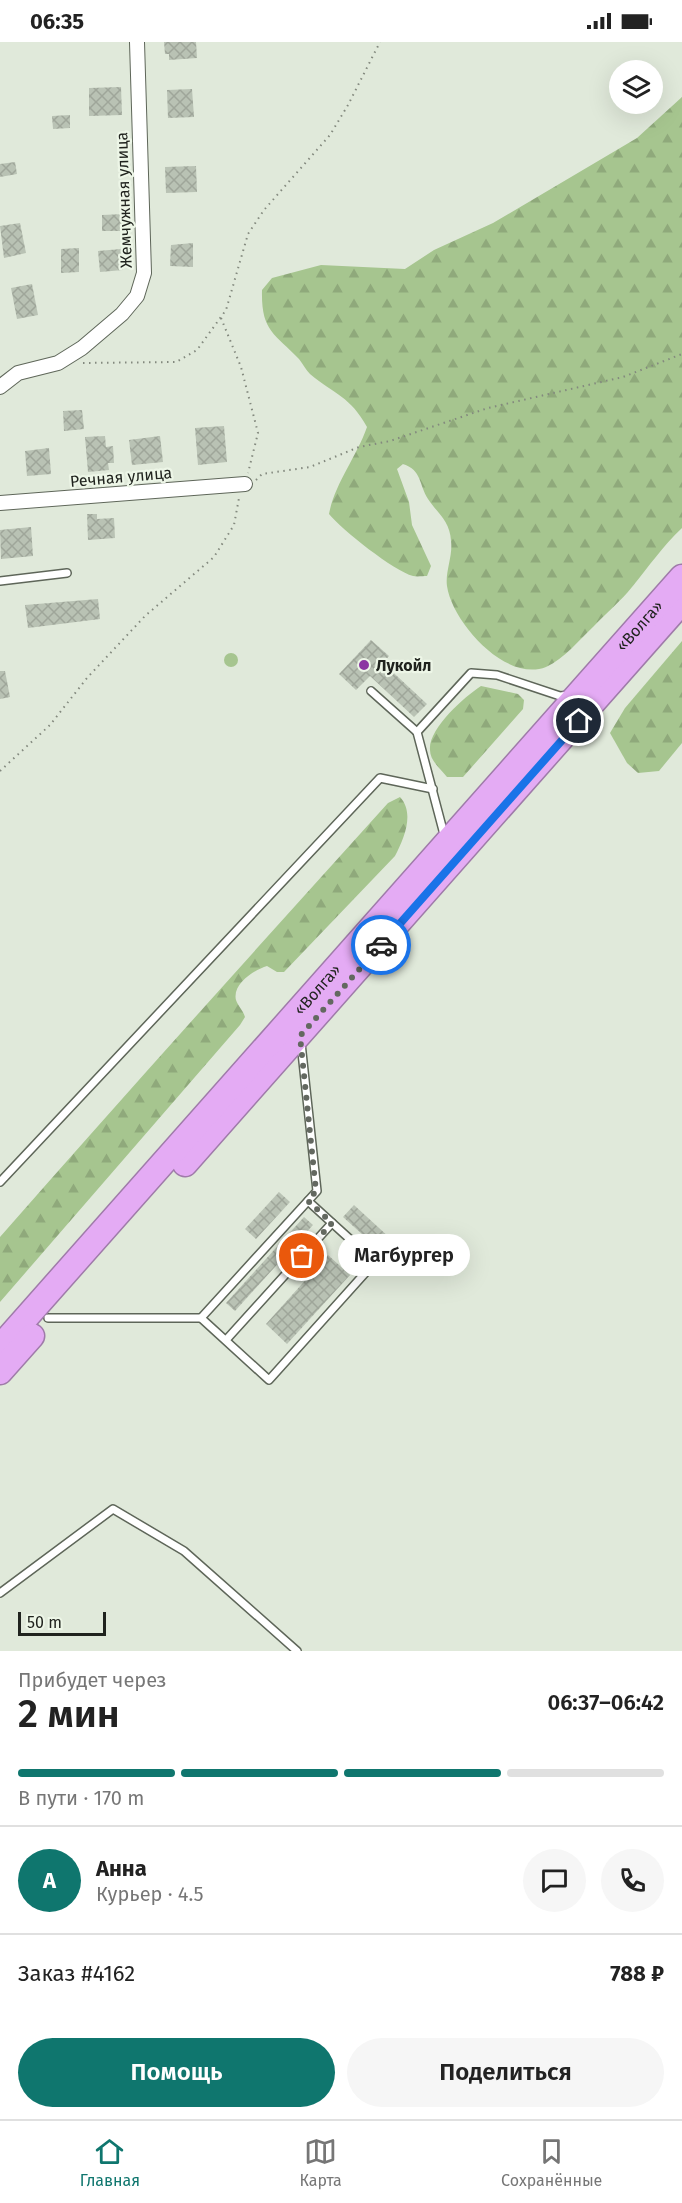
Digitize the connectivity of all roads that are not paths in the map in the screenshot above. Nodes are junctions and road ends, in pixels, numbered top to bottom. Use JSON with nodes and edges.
{"nodes":[{"id":1,"x":137,"y":42,"type":"edge"},
{"id":2,"x":0,"y":387,"type":"edge"},
{"id":3,"x":245,"y":484,"type":"road end"},
{"id":4,"x":0,"y":503,"type":"edge"},
{"id":5,"x":68,"y":573,"type":"dead end"},
{"id":6,"x":682,"y":577,"type":"edge"},
{"id":7,"x":0,"y":581,"type":"edge"},
{"id":8,"x":682,"y":602,"type":"edge"},
{"id":9,"x":371,"y":691,"type":"dead end"},
{"id":10,"x":578,"y":695,"type":"junction"},
{"id":11,"x":417,"y":732,"type":"junction"},
{"id":12,"x":433,"y":789,"type":"junction"},
{"id":13,"x":446,"y":844,"type":"junction"},
{"id":14,"x":300,"y":1036,"type":"junction"},
{"id":15,"x":0,"y":1182,"type":"edge"},
{"id":16,"x":308,"y":1201,"type":"junction"},
{"id":17,"x":332,"y":1223,"type":"junction"},
{"id":18,"x":48,"y":1318,"type":"junction"},
{"id":19,"x":201,"y":1318,"type":"junction"},
{"id":20,"x":226,"y":1340,"type":"junction"},
{"id":21,"x":0,"y":1347,"type":"edge"},
{"id":22,"x":0,"y":1372,"type":"edge"},
{"id":23,"x":0,"y":1593,"type":"edge"},
{"id":24,"x":297,"y":1651,"type":"edge"}],
"edges":[{"from":1,"to":2,"type":"street","name":"Жемчужная улица"},
{"from":3,"to":4,"type":"street","name":"Речная улица"},
{"from":5,"to":7,"type":"lane"},
{"from":6,"to":10,"type":"highway","name":"«Волга»"},
{"from":8,"to":14,"type":"highway","name":"«Волга»"},
{"from":9,"to":11,"type":"lane"},
{"from":10,"to":11,"type":"lane"},
{"from":10,"to":13,"type":"highway","name":"«Волга»"},
{"from":11,"to":12,"type":"lane"},
{"from":12,"to":13,"type":"lane"},
{"from":12,"to":15,"type":"lane"},
{"from":13,"to":21,"type":"highway","name":"«Волга»"},
{"from":14,"to":16,"type":"lane"},
{"from":14,"to":18,"type":"highway","name":"«Волга»"},
{"from":16,"to":17,"type":"lane"},
{"from":16,"to":19,"type":"lane"},
{"from":17,"to":20,"type":"lane"},
{"from":17,"to":20,"type":"lane"},
{"from":18,"to":19,"type":"lane"},
{"from":18,"to":22,"type":"highway","name":"«Волга»"},
{"from":19,"to":20,"type":"lane"},
{"from":23,"to":24,"type":"lane"}]}
